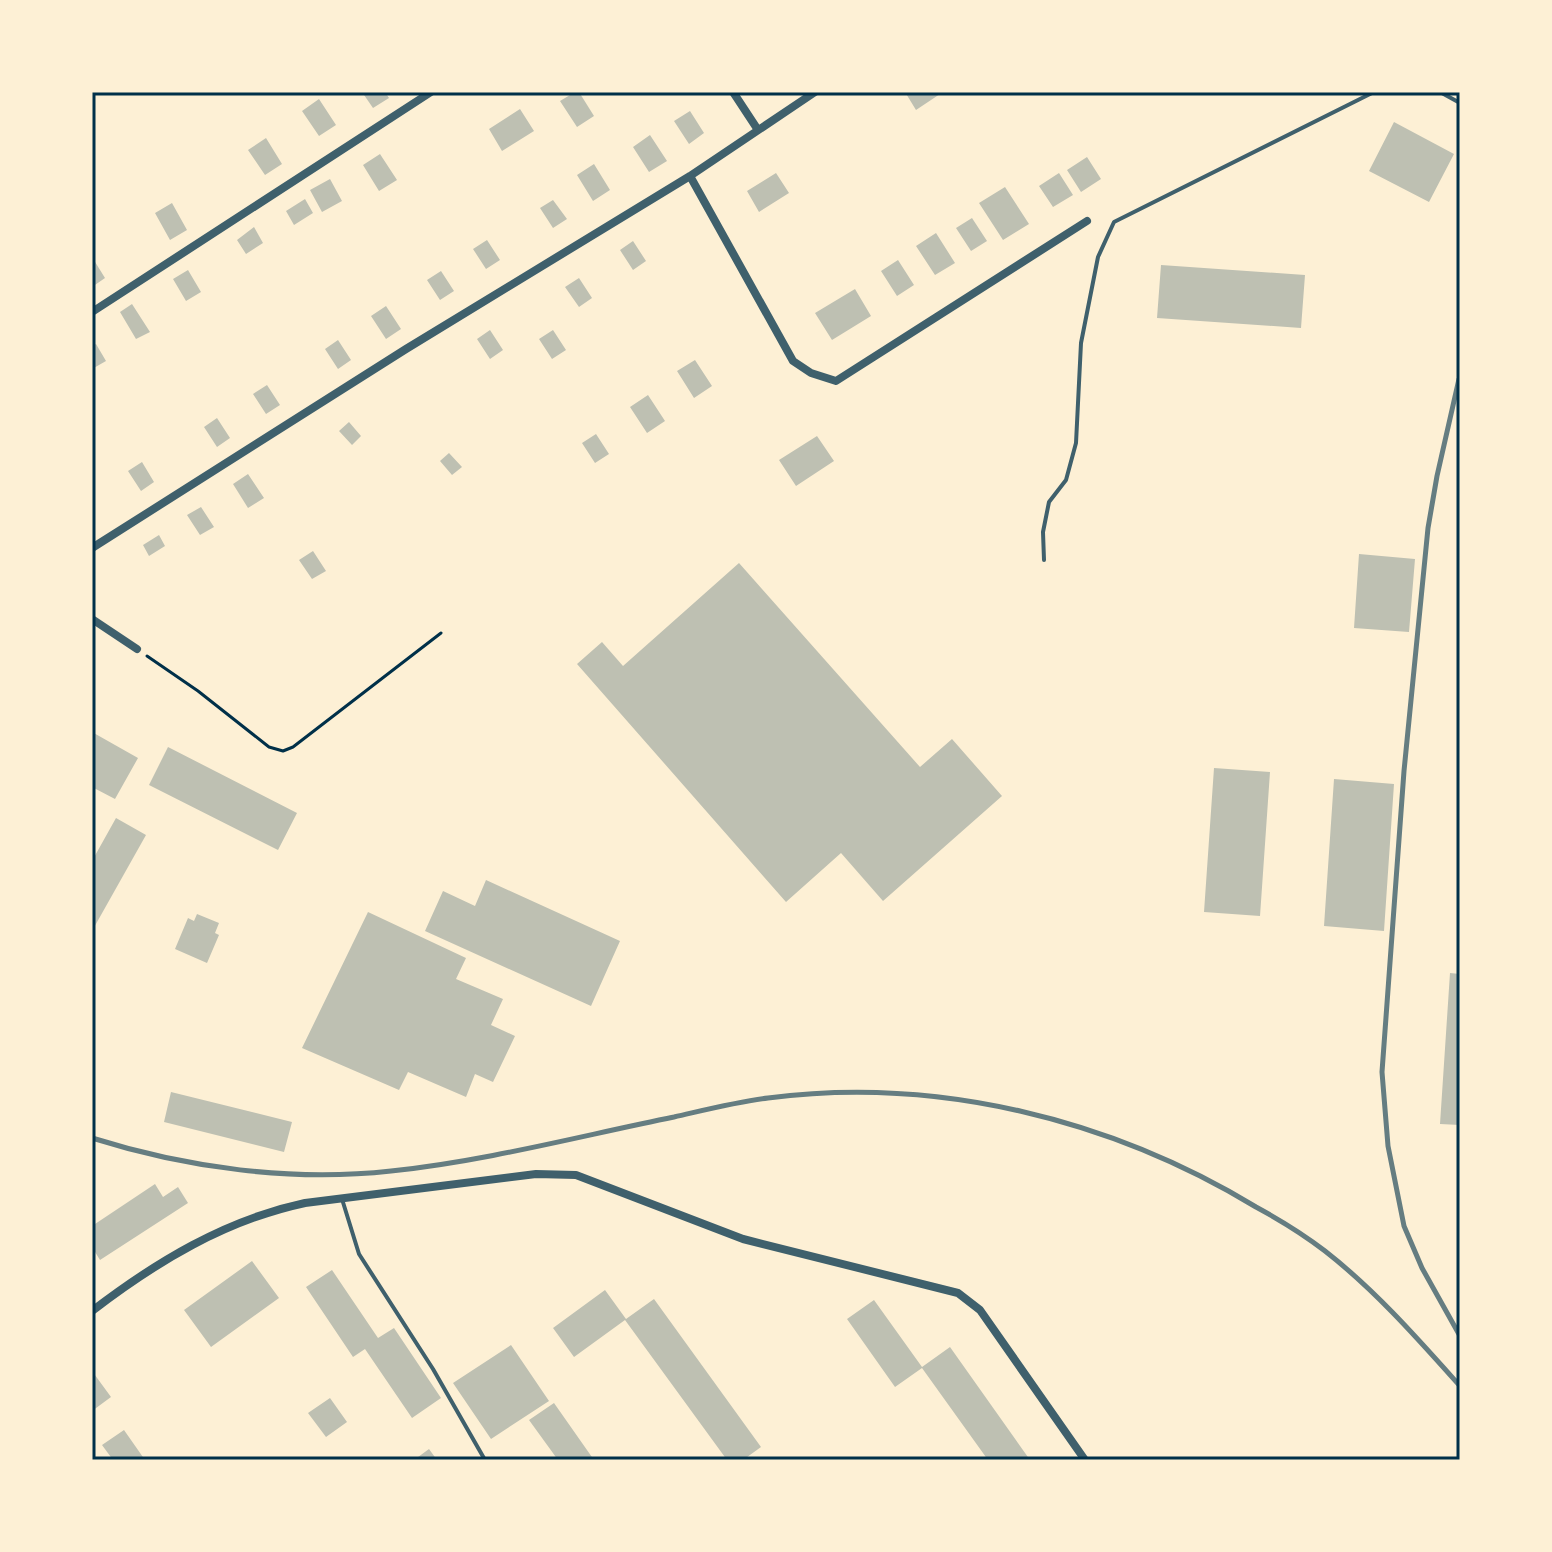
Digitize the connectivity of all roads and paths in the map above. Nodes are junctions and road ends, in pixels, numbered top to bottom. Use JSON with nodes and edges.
{"nodes":[{"id":1,"x":431,"y":92,"type":"edge"},
{"id":2,"x":733,"y":92,"type":"edge"},
{"id":3,"x":815,"y":92,"type":"edge"},
{"id":4,"x":1374,"y":92,"type":"edge"},
{"id":5,"x":1440,"y":92,"type":"edge"},
{"id":6,"x":1460,"y":103,"type":"edge"},
{"id":7,"x":758,"y":130,"type":"junction"},
{"id":8,"x":690,"y":176,"type":"junction"},
{"id":9,"x":1087,"y":221,"type":"dead end"},
{"id":10,"x":92,"y":312,"type":"edge"},
{"id":11,"x":93,"y":544,"type":"edge"},
{"id":12,"x":1044,"y":560,"type":"dead end"},
{"id":13,"x":92,"y":619,"type":"edge"},
{"id":14,"x":441,"y":633,"type":"dead end"},
{"id":15,"x":137,"y":649,"type":"joint"},
{"id":16,"x":342,"y":1199,"type":"junction"},
{"id":17,"x":92,"y":1311,"type":"edge"},
{"id":18,"x":485,"y":1460,"type":"edge"},
{"id":19,"x":1085,"y":1460,"type":"edge"}],
"edges":[{"from":1,"to":10,"type":"street"},
{"from":2,"to":7,"type":"street"},
{"from":3,"to":7,"type":"street"},
{"from":4,"to":12,"type":"lane"},
{"from":5,"to":6,"type":"lane"},
{"from":7,"to":8,"type":"street"},
{"from":8,"to":9,"type":"street"},
{"from":8,"to":11,"type":"street"},
{"from":13,"to":15,"type":"street"},
{"from":14,"to":15,"type":"path"},
{"from":16,"to":17,"type":"street"},
{"from":16,"to":18,"type":"lane"},
{"from":16,"to":19,"type":"street"}]}
